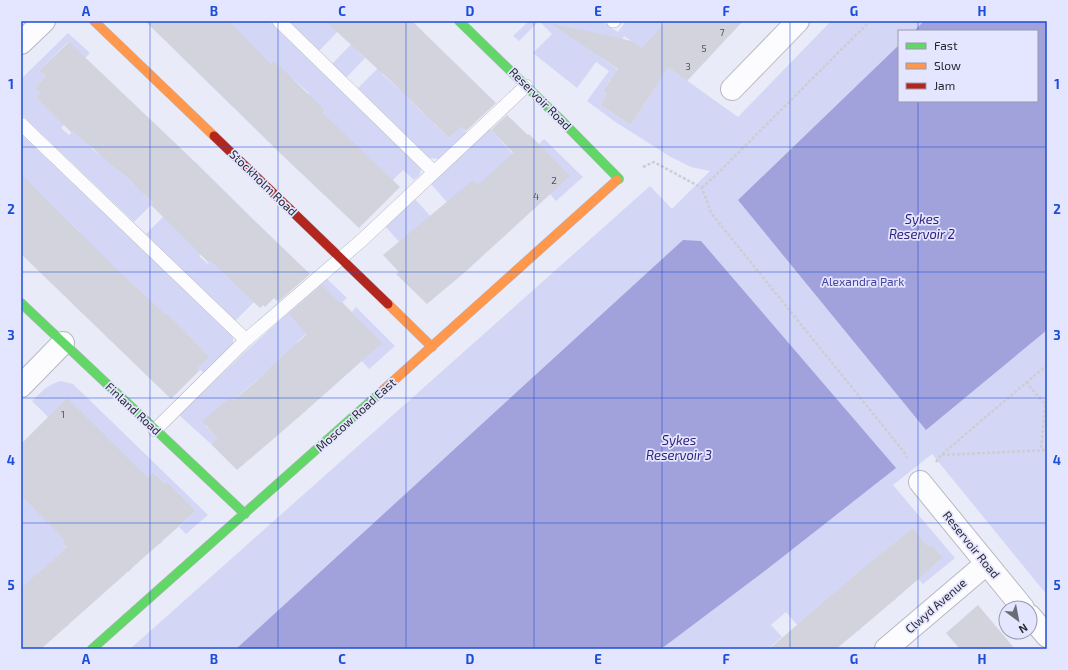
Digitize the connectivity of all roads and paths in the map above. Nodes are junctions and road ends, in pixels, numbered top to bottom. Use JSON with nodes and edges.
{"nodes":[{"id":1,"x":44,"y":21,"type":"edge"},
{"id":2,"x":94,"y":21,"type":"edge"},
{"id":3,"x":279,"y":21,"type":"edge"},
{"id":4,"x":459,"y":21,"type":"edge"},
{"id":5,"x":798,"y":21,"type":"edge"},
{"id":6,"x":870,"y":21,"type":"edge"},
{"id":7,"x":21,"y":43,"type":"edge"},
{"id":8,"x":526,"y":86,"type":"junction"},
{"id":9,"x":732,"y":89,"type":"dead end"},
{"id":10,"x":21,"y":124,"type":"edge"},
{"id":11,"x":434,"y":172,"type":"junction"},
{"id":12,"x":619,"y":179,"type":"junction"},
{"id":13,"x":702,"y":188,"type":"junction"},
{"id":14,"x":340,"y":257,"type":"junction"},
{"id":15,"x":21,"y":303,"type":"edge"},
{"id":16,"x":246,"y":340,"type":"junction"},
{"id":17,"x":63,"y":343,"type":"junction"},
{"id":18,"x":432,"y":347,"type":"junction"},
{"id":19,"x":1047,"y":365,"type":"edge"},
{"id":20,"x":1026,"y":382,"type":"junction"},
{"id":21,"x":21,"y":386,"type":"edge"},
{"id":22,"x":155,"y":430,"type":"junction"},
{"id":23,"x":1041,"y":450,"type":"junction"},
{"id":24,"x":1047,"y":450,"type":"edge"},
{"id":25,"x":941,"y":455,"type":"junction"},
{"id":26,"x":920,"y":482,"type":"junction"},
{"id":27,"x":245,"y":514,"type":"junction"},
{"id":28,"x":986,"y":564,"type":"junction"},
{"id":29,"x":1016,"y":600,"type":"edge"},
{"id":30,"x":1038,"y":625,"type":"edge"},
{"id":31,"x":1047,"y":636,"type":"edge"},
{"id":32,"x":92,"y":649,"type":"edge"},
{"id":33,"x":886,"y":649,"type":"edge"}],
"edges":[{"from":1,"to":7,"type":"street"},
{"from":2,"to":14,"type":"street","name":"Stockholm Road"},
{"from":3,"to":11,"type":"lane"},
{"from":4,"to":8,"type":"street","name":"Reservoir Road"},
{"from":5,"to":9,"type":"street"},
{"from":6,"to":13,"type":"path"},
{"from":8,"to":11,"type":"lane"},
{"from":8,"to":12,"type":"street","name":"Reservoir Road"},
{"from":10,"to":16,"type":"lane"},
{"from":11,"to":14,"type":"lane"},
{"from":12,"to":13,"type":"path"},
{"from":12,"to":18,"type":"street","name":"Moscow Road East"},
{"from":13,"to":26,"type":"path"},
{"from":14,"to":16,"type":"lane"},
{"from":14,"to":18,"type":"street","name":"Stockholm Road"},
{"from":15,"to":17,"type":"street","name":"Finland Road"},
{"from":16,"to":22,"type":"lane"},
{"from":17,"to":21,"type":"street"},
{"from":17,"to":22,"type":"street","name":"Finland Road"},
{"from":18,"to":27,"type":"street","name":"Moscow Road East"},
{"from":19,"to":20,"type":"path"},
{"from":20,"to":23,"type":"path"},
{"from":20,"to":25,"type":"path"},
{"from":22,"to":27,"type":"street","name":"Finland Road"},
{"from":23,"to":24,"type":"path"},
{"from":23,"to":25,"type":"path"},
{"from":25,"to":26,"type":"path"},
{"from":26,"to":28,"type":"street","name":"Reservoir Road"},
{"from":27,"to":32,"type":"street","name":"Moscow Road East"},
{"from":28,"to":29,"type":"street","name":"Reservoir Road"},
{"from":28,"to":33,"type":"street","name":"Clwyd Avenue"},
{"from":30,"to":31,"type":"street"}]}
